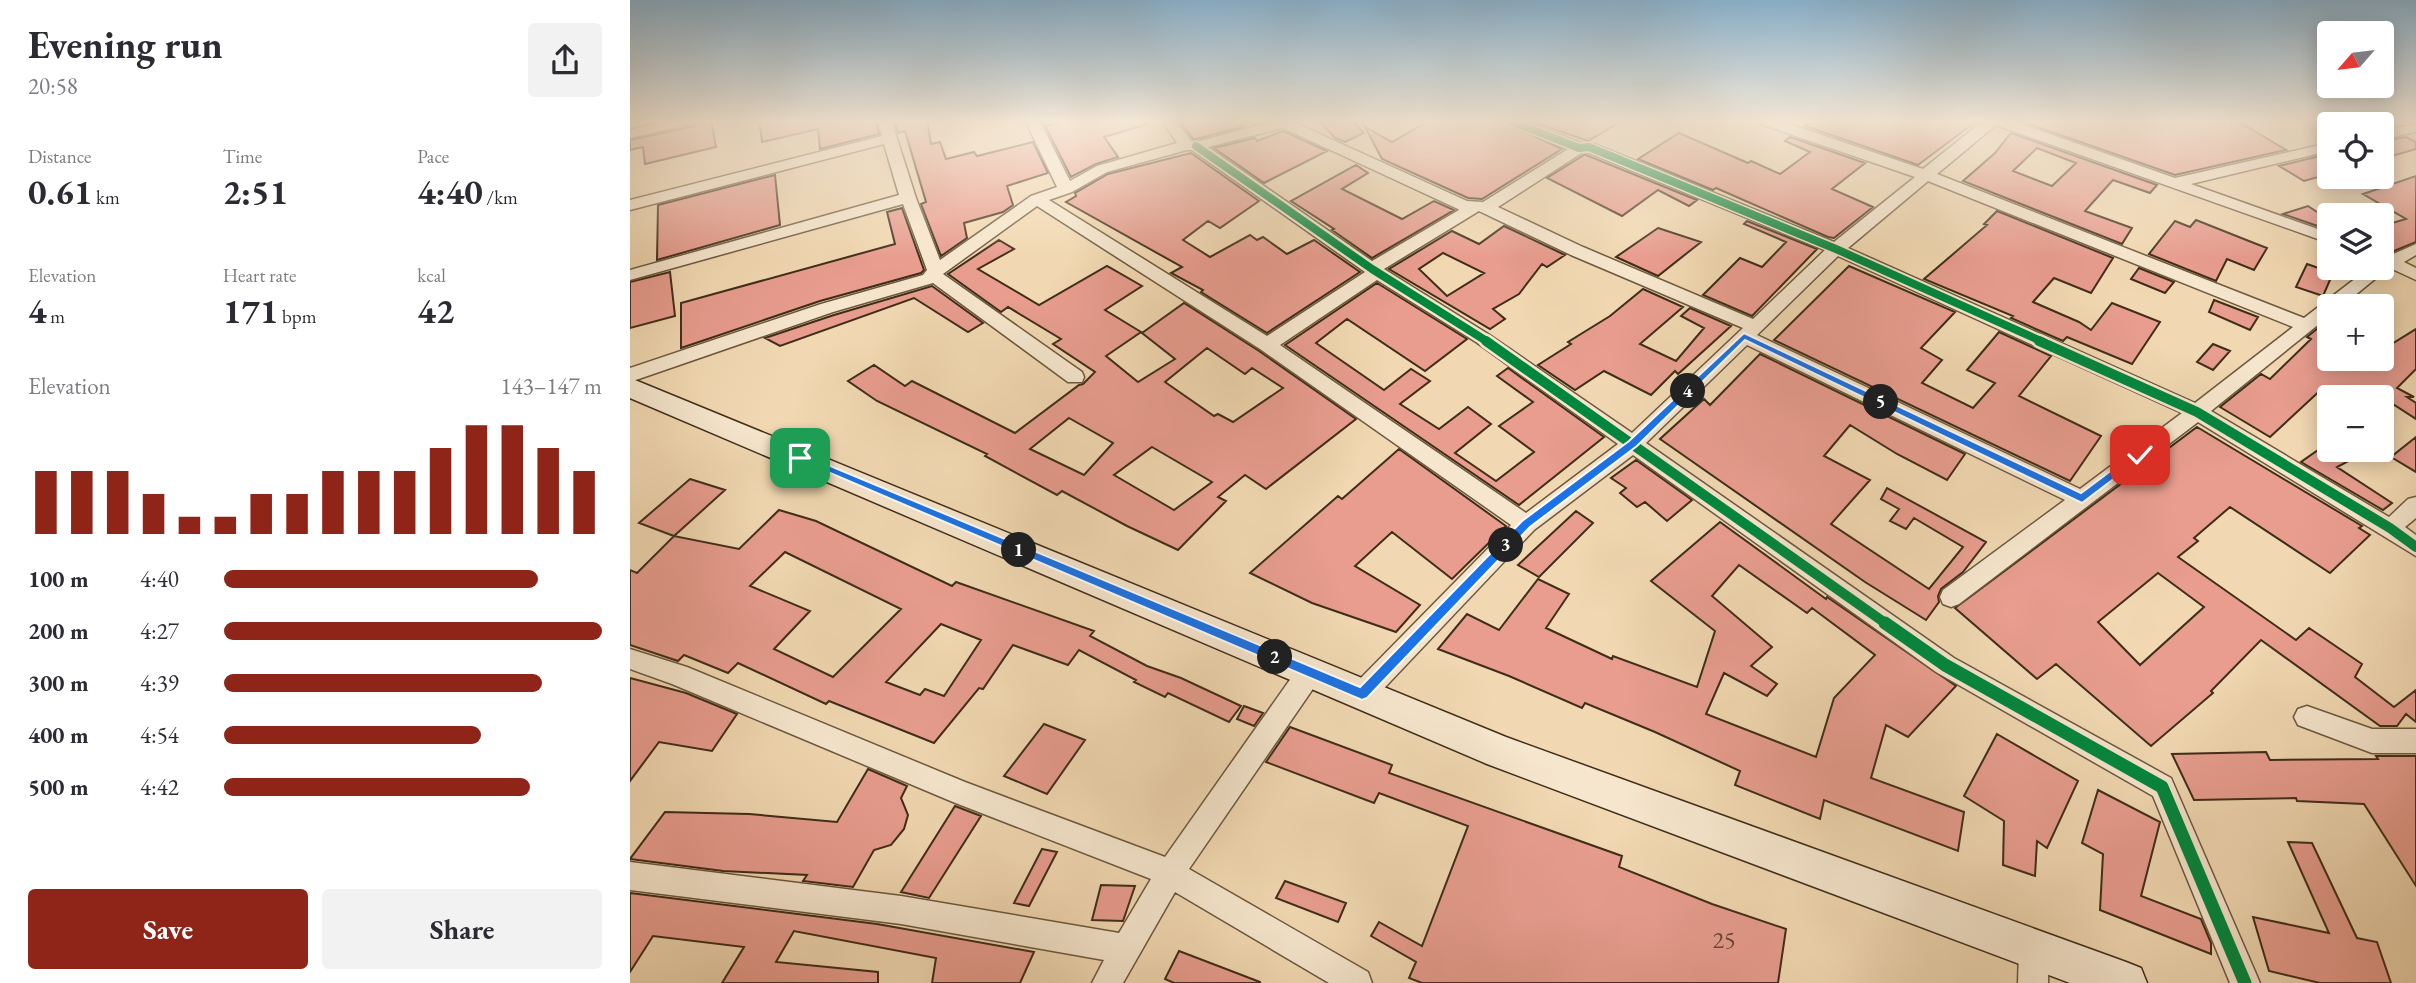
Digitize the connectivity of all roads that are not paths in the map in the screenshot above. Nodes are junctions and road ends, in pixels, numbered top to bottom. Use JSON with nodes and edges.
{"nodes":[{"id":1,"x":783,"y":166,"type":"edge"},
{"id":2,"x":897,"y":166,"type":"edge"},
{"id":3,"x":1055,"y":166,"type":"edge"},
{"id":4,"x":1114,"y":166,"type":"edge"},
{"id":5,"x":1221,"y":166,"type":"edge"},
{"id":6,"x":1380,"y":166,"type":"edge"},
{"id":7,"x":1550,"y":166,"type":"edge"},
{"id":8,"x":1635,"y":166,"type":"edge"},
{"id":9,"x":1898,"y":166,"type":"edge"},
{"id":10,"x":1936,"y":166,"type":"edge"},
{"id":11,"x":2125,"y":166,"type":"edge"},
{"id":12,"x":2250,"y":166,"type":"edge"},
{"id":13,"x":1925,"y":175,"type":"junction"},
{"id":14,"x":2174,"y":183,"type":"junction"},
{"id":15,"x":1066,"y":189,"type":"junction"},
{"id":16,"x":908,"y":198,"type":"junction"},
{"id":17,"x":1037,"y":199,"type":"junction"},
{"id":18,"x":630,"y":205,"type":"edge"},
{"id":19,"x":1480,"y":207,"type":"junction"},
{"id":20,"x":2317,"y":234,"type":"edge"},
{"id":21,"x":1836,"y":249,"type":"junction"},
{"id":22,"x":2416,"y":250,"type":"edge"},
{"id":23,"x":2394,"y":259,"type":"edge"},
{"id":24,"x":2394,"y":267,"type":"edge"},
{"id":25,"x":1375,"y":271,"type":"junction"},
{"id":26,"x":935,"y":273,"type":"junction"},
{"id":27,"x":630,"y":275,"type":"edge"},
{"id":28,"x":2416,"y":275,"type":"edge"},
{"id":29,"x":2362,"y":280,"type":"edge"},
{"id":30,"x":2305,"y":325,"type":"junction"},
{"id":31,"x":1749,"y":331,"type":"junction"},
{"id":32,"x":1268,"y":345,"type":"junction"},
{"id":33,"x":630,"y":375,"type":"edge"},
{"id":34,"x":1076,"y":377,"type":"dead end"},
{"id":35,"x":630,"y":387,"type":"edge"},
{"id":36,"x":2197,"y":412,"type":"junction"},
{"id":37,"x":1633,"y":444,"type":"junction"},
{"id":38,"x":2082,"y":499,"type":"junction"},
{"id":39,"x":2416,"y":505,"type":"edge"},
{"id":40,"x":1526,"y":524,"type":"junction"},
{"id":41,"x":2389,"y":528,"type":"junction"},
{"id":42,"x":2416,"y":547,"type":"edge"},
{"id":43,"x":1951,"y":597,"type":"dead end"},
{"id":44,"x":630,"y":659,"type":"edge"},
{"id":45,"x":1310,"y":672,"type":"junction"},
{"id":46,"x":1362,"y":694,"type":"junction"},
{"id":47,"x":2307,"y":717,"type":"dead end"},
{"id":48,"x":2416,"y":741,"type":"edge"},
{"id":49,"x":1170,"y":873,"type":"junction"},
{"id":50,"x":630,"y":876,"type":"edge"},
{"id":51,"x":1125,"y":949,"type":"junction"},
{"id":52,"x":2033,"y":966,"type":"edge"},
{"id":53,"x":1107,"y":983,"type":"edge"},
{"id":54,"x":1357,"y":983,"type":"edge"},
{"id":55,"x":2126,"y":983,"type":"edge"},
{"id":56,"x":2245,"y":983,"type":"edge"}],
"edges":[{"from":1,"to":18,"type":"street"},
{"from":2,"to":16,"type":"street"},
{"from":3,"to":15,"type":"street"},
{"from":4,"to":15,"type":"street"},
{"from":5,"to":25,"type":"street"},
{"from":6,"to":19,"type":"street"},
{"from":7,"to":19,"type":"street"},
{"from":8,"to":21,"type":"street"},
{"from":9,"to":13,"type":"street"},
{"from":10,"to":13,"type":"street"},
{"from":11,"to":14,"type":"street"},
{"from":12,"to":14,"type":"street"},
{"from":13,"to":21,"type":"street"},
{"from":13,"to":30,"type":"street"},
{"from":14,"to":20,"type":"street"},
{"from":15,"to":17,"type":"street"},
{"from":16,"to":26,"type":"street"},
{"from":16,"to":27,"type":"street"},
{"from":17,"to":26,"type":"street"},
{"from":17,"to":32,"type":"street"},
{"from":19,"to":25,"type":"street"},
{"from":19,"to":31,"type":"street"},
{"from":21,"to":31,"type":"street"},
{"from":21,"to":36,"type":"street"},
{"from":22,"to":23,"type":"street"},
{"from":24,"to":28,"type":"street"},
{"from":25,"to":32,"type":"street"},
{"from":25,"to":37,"type":"street"},
{"from":26,"to":33,"type":"street"},
{"from":26,"to":34,"type":"street"},
{"from":29,"to":30,"type":"street"},
{"from":30,"to":36,"type":"street"},
{"from":31,"to":37,"type":"street"},
{"from":31,"to":38,"type":"street"},
{"from":32,"to":40,"type":"street"},
{"from":35,"to":45,"type":"main road"},
{"from":36,"to":38,"type":"street"},
{"from":36,"to":41,"type":"street"},
{"from":37,"to":40,"type":"street"},
{"from":37,"to":56,"type":"street"},
{"from":38,"to":43,"type":"street"},
{"from":39,"to":41,"type":"street"},
{"from":40,"to":46,"type":"street"},
{"from":41,"to":42,"type":"street"},
{"from":44,"to":49,"type":"street"},
{"from":45,"to":46,"type":"main road"},
{"from":45,"to":49,"type":"street"},
{"from":46,"to":52,"type":"main road"},
{"from":47,"to":48,"type":"street"},
{"from":49,"to":51,"type":"street"},
{"from":49,"to":54,"type":"street"},
{"from":50,"to":51,"type":"street"},
{"from":51,"to":53,"type":"street"},
{"from":52,"to":55,"type":"main road"}]}
